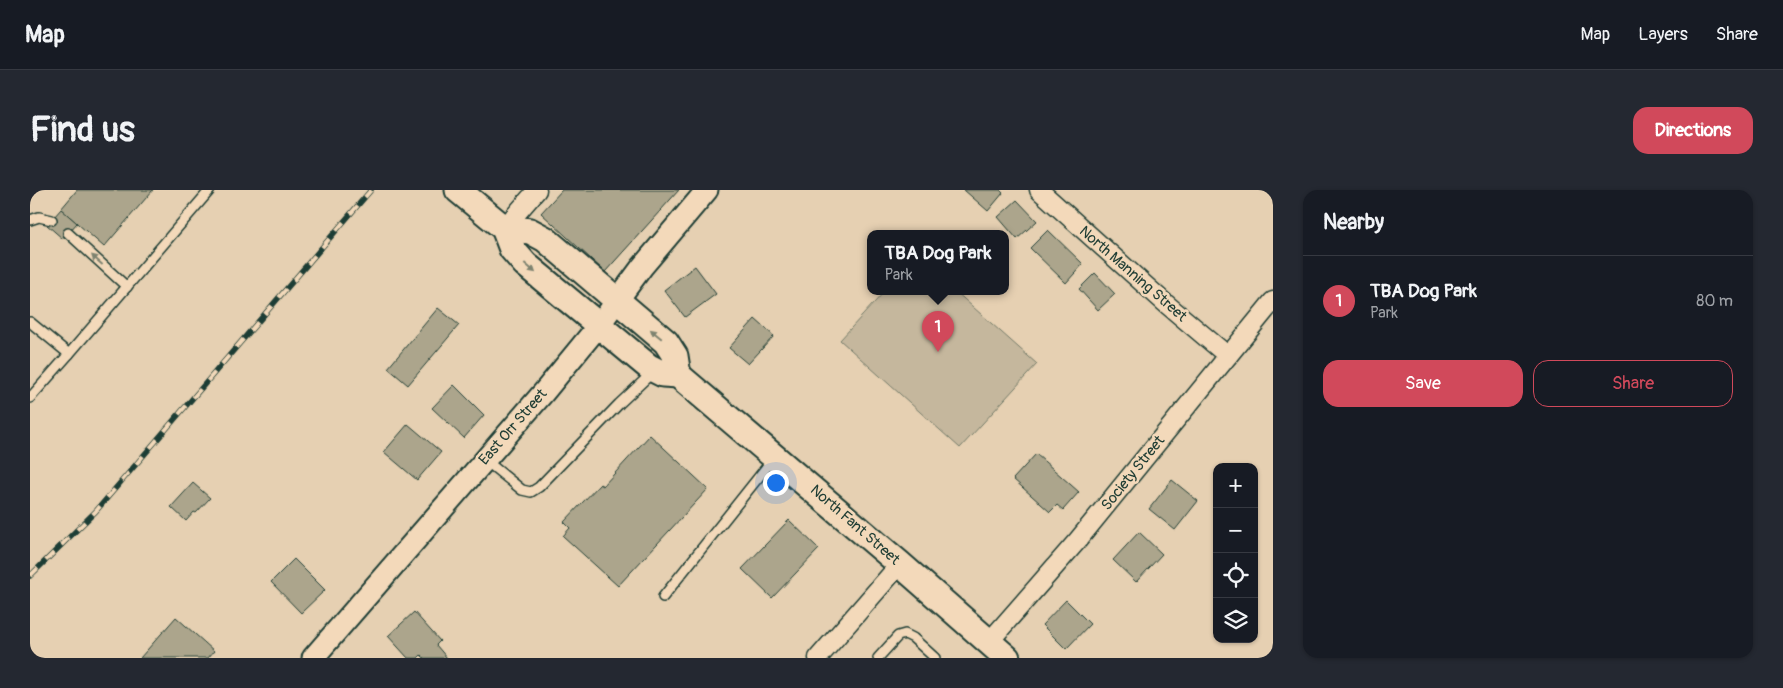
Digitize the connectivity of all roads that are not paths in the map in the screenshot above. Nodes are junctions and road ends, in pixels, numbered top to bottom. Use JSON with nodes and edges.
{"nodes":[{"id":1,"x":210,"y":190,"type":"edge"},
{"id":2,"x":458,"y":190,"type":"edge"},
{"id":3,"x":537,"y":190,"type":"edge"},
{"id":4,"x":707,"y":190,"type":"edge"},
{"id":5,"x":1039,"y":190,"type":"edge"},
{"id":6,"x":30,"y":220,"type":"edge"},
{"id":7,"x":52,"y":220,"type":"dead end"},
{"id":8,"x":504,"y":228,"type":"junction"},
{"id":9,"x":68,"y":233,"type":"dead end"},
{"id":10,"x":127,"y":287,"type":"junction"},
{"id":11,"x":617,"y":301,"type":"junction"},
{"id":12,"x":1273,"y":301,"type":"edge"},
{"id":13,"x":30,"y":322,"type":"edge"},
{"id":14,"x":599,"y":325,"type":"junction"},
{"id":15,"x":69,"y":354,"type":"junction"},
{"id":16,"x":1228,"y":356,"type":"junction"},
{"id":17,"x":667,"y":372,"type":"junction"},
{"id":18,"x":30,"y":398,"type":"edge"},
{"id":19,"x":775,"y":457,"type":"junction"},
{"id":20,"x":485,"y":460,"type":"junction"},
{"id":21,"x":900,"y":564,"type":"junction"},
{"id":22,"x":663,"y":597,"type":"dead end"},
{"id":23,"x":998,"y":650,"type":"edge"},
{"id":24,"x":313,"y":658,"type":"edge"},
{"id":25,"x":818,"y":658,"type":"edge"},
{"id":26,"x":878,"y":658,"type":"edge"},
{"id":27,"x":935,"y":658,"type":"edge"}],
"edges":[{"from":1,"to":10,"type":"lane"},
{"from":2,"to":8,"type":"main road","name":"North Fant Street"},
{"from":3,"to":8,"type":"street"},
{"from":4,"to":11,"type":"street","name":"East Orr Street"},
{"from":5,"to":16,"type":"street","name":"North Manning Street"},
{"from":6,"to":7,"type":"lane"},
{"from":8,"to":11,"type":"main road"},
{"from":8,"to":14,"type":"main road","name":"North Fant Street","one_way":true},
{"from":10,"to":9,"type":"lane","one_way":true},
{"from":10,"to":15,"type":"lane"},
{"from":11,"to":14,"type":"street","name":"East Orr Street"},
{"from":17,"to":11,"type":"main road","one_way":true},
{"from":12,"to":16,"type":"street","name":"Society Street"},
{"from":13,"to":15,"type":"lane"},
{"from":14,"to":17,"type":"main road","name":"North Fant Street"},
{"from":14,"to":20,"type":"street","name":"East Orr Street"},
{"from":15,"to":18,"type":"lane"},
{"from":16,"to":23,"type":"street","name":"Society Street"},
{"from":17,"to":19,"type":"main road","name":"North Fant Street"},
{"from":17,"to":20,"type":"lane"},
{"from":19,"to":21,"type":"main road","name":"North Fant Street"},
{"from":19,"to":22,"type":"lane"},
{"from":20,"to":24,"type":"street","name":"East Orr Street"},
{"from":21,"to":23,"type":"main road","name":"North Fant Street"},
{"from":21,"to":25,"type":"street"},
{"from":26,"to":27,"type":"lane"}]}
